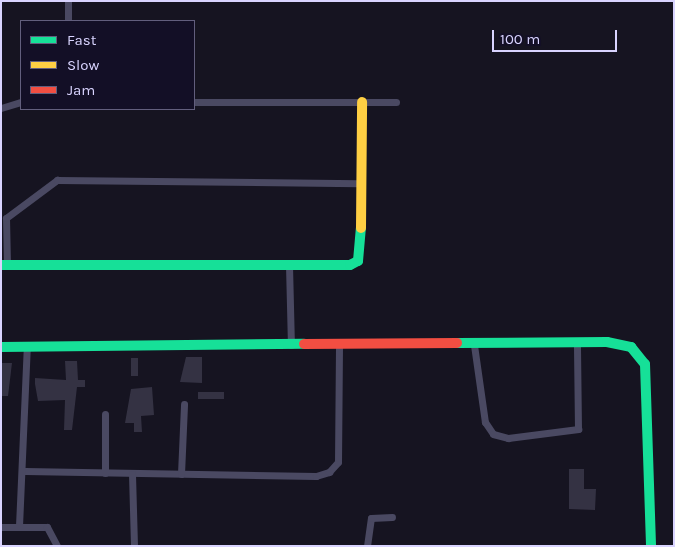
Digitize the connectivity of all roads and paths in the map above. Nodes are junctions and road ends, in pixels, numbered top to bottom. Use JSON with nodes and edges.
{"nodes":[{"id":1,"x":68,"y":1,"type":"edge"},
{"id":2,"x":68,"y":20,"type":"edge"},
{"id":3,"x":20,"y":102,"type":"edge"},
{"id":4,"x":195,"y":102,"type":"edge"},
{"id":5,"x":362,"y":102,"type":"junction"},
{"id":6,"x":396,"y":102,"type":"dead end"},
{"id":7,"x":1,"y":108,"type":"edge"},
{"id":8,"x":359,"y":182,"type":"junction"},
{"id":9,"x":4,"y":265,"type":"edge"},
{"id":10,"x":289,"y":265,"type":"junction"},
{"id":11,"x":339,"y":344,"type":"junction"},
{"id":12,"x":474,"y":344,"type":"junction"},
{"id":13,"x":578,"y":344,"type":"junction"},
{"id":14,"x":291,"y":345,"type":"junction"},
{"id":15,"x":1,"y":346,"type":"edge"},
{"id":16,"x":27,"y":346,"type":"junction"},
{"id":17,"x":184,"y":404,"type":"dead end"},
{"id":18,"x":105,"y":414,"type":"dead end"},
{"id":19,"x":25,"y":471,"type":"junction"},
{"id":20,"x":105,"y":473,"type":"junction"},
{"id":21,"x":132,"y":474,"type":"junction"},
{"id":22,"x":181,"y":474,"type":"junction"},
{"id":23,"x":392,"y":517,"type":"dead end"},
{"id":24,"x":19,"y":526,"type":"junction"},
{"id":25,"x":1,"y":527,"type":"edge"},
{"id":26,"x":58,"y":546,"type":"edge"},
{"id":27,"x":134,"y":546,"type":"edge"},
{"id":28,"x":366,"y":546,"type":"edge"},
{"id":29,"x":651,"y":546,"type":"edge"}],
"edges":[{"from":1,"to":2,"type":"street"},
{"from":3,"to":7,"type":"street"},
{"from":4,"to":5,"type":"street"},
{"from":5,"to":6,"type":"street"},
{"from":5,"to":8,"type":"street"},
{"from":8,"to":9,"type":"street"},
{"from":8,"to":10,"type":"street"},
{"from":9,"to":10,"type":"street"},
{"from":10,"to":14,"type":"street"},
{"from":11,"to":12,"type":"street"},
{"from":11,"to":14,"type":"street"},
{"from":11,"to":22,"type":"street"},
{"from":12,"to":13,"type":"street"},
{"from":12,"to":13,"type":"street"},
{"from":13,"to":29,"type":"street"},
{"from":14,"to":16,"type":"street"},
{"from":15,"to":16,"type":"street"},
{"from":16,"to":19,"type":"street"},
{"from":17,"to":22,"type":"street"},
{"from":18,"to":20,"type":"street"},
{"from":19,"to":20,"type":"street"},
{"from":19,"to":24,"type":"street"},
{"from":20,"to":21,"type":"street"},
{"from":21,"to":22,"type":"street"},
{"from":21,"to":27,"type":"street"},
{"from":23,"to":28,"type":"street"},
{"from":24,"to":25,"type":"street"},
{"from":24,"to":26,"type":"street"}]}
